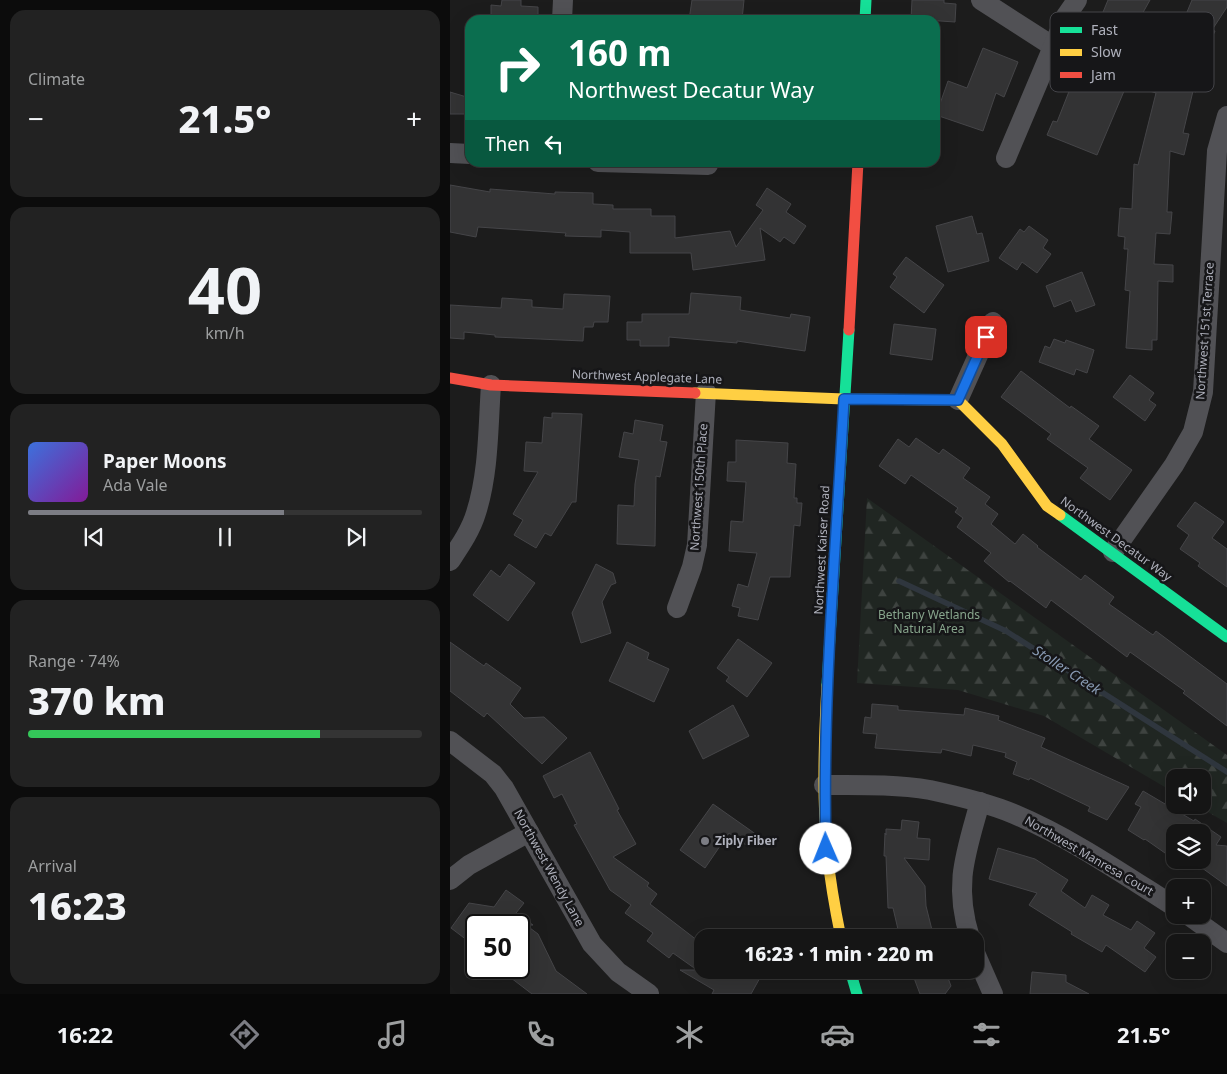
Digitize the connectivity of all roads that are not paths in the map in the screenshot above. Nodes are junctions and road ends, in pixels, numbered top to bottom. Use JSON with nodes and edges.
{"nodes":[{"id":1,"x":563,"y":0,"type":"edge"},
{"id":2,"x":866,"y":0,"type":"edge"},
{"id":3,"x":981,"y":0,"type":"edge"},
{"id":4,"x":1076,"y":0,"type":"edge"},
{"id":5,"x":1068,"y":12,"type":"edge"},
{"id":6,"x":562,"y":15,"type":"edge"},
{"id":7,"x":865,"y":15,"type":"edge"},
{"id":8,"x":1050,"y":44,"type":"edge"},
{"id":9,"x":1050,"y":56,"type":"edge"},
{"id":10,"x":1227,"y":116,"type":"edge"},
{"id":11,"x":450,"y":153,"type":"edge"},
{"id":12,"x":465,"y":154,"type":"edge"},
{"id":13,"x":1006,"y":158,"type":"dead end"},
{"id":14,"x":858,"y":167,"type":"edge"},
{"id":15,"x":1218,"y":282,"type":"edge"},
{"id":16,"x":993,"y":322,"type":"dead end"},
{"id":17,"x":450,"y":378,"type":"edge"},
{"id":18,"x":491,"y":385,"type":"junction"},
{"id":19,"x":706,"y":392,"type":"junction"},
{"id":20,"x":844,"y":399,"type":"junction"},
{"id":21,"x":958,"y":400,"type":"junction"},
{"id":22,"x":1113,"y":552,"type":"junction"},
{"id":23,"x":450,"y":561,"type":"edge"},
{"id":24,"x":678,"y":608,"type":"dead end"},
{"id":25,"x":1227,"y":637,"type":"edge"},
{"id":26,"x":450,"y":741,"type":"edge"},
{"id":27,"x":824,"y":785,"type":"junction"},
{"id":28,"x":980,"y":802,"type":"junction"},
{"id":29,"x":530,"y":832,"type":"junction"},
{"id":30,"x":450,"y":880,"type":"edge"},
{"id":31,"x":1166,"y":901,"type":"edge"},
{"id":32,"x":1201,"y":924,"type":"edge"},
{"id":33,"x":839,"y":929,"type":"edge"},
{"id":34,"x":968,"y":929,"type":"edge"},
{"id":35,"x":1227,"y":943,"type":"edge"},
{"id":36,"x":984,"y":976,"type":"edge"},
{"id":37,"x":853,"y":979,"type":"edge"},
{"id":38,"x":645,"y":993,"type":"edge"},
{"id":39,"x":857,"y":994,"type":"edge"},
{"id":40,"x":993,"y":994,"type":"edge"}],
"edges":[{"from":1,"to":6,"type":"street"},
{"from":2,"to":7,"type":"street"},
{"from":3,"to":8,"type":"street"},
{"from":4,"to":5,"type":"street"},
{"from":9,"to":13,"type":"street"},
{"from":10,"to":15,"type":"street","name":"Northwest 151st Terrace"},
{"from":11,"to":12,"type":"street"},
{"from":14,"to":20,"type":"street","name":"Northwest Kaiser Road"},
{"from":15,"to":22,"type":"street","name":"Northwest 151st Terrace"},
{"from":16,"to":21,"type":"street"},
{"from":17,"to":18,"type":"street","name":"Northwest Applegate Lane"},
{"from":18,"to":19,"type":"street","name":"Northwest Applegate Lane"},
{"from":18,"to":23,"type":"street"},
{"from":19,"to":20,"type":"street","name":"Northwest Applegate Lane"},
{"from":19,"to":24,"type":"street","name":"Northwest 150th Place"},
{"from":20,"to":21,"type":"street"},
{"from":20,"to":27,"type":"street","name":"Northwest Kaiser Road"},
{"from":21,"to":22,"type":"street","name":"Northwest Decatur Way"},
{"from":22,"to":25,"type":"street","name":"Northwest Decatur Way"},
{"from":26,"to":29,"type":"street","name":"Northwest Wendy Lane"},
{"from":27,"to":28,"type":"street","name":"Northwest Manresa Court"},
{"from":27,"to":33,"type":"street","name":"Northwest Kaiser Road"},
{"from":28,"to":31,"type":"street","name":"Northwest Manresa Court"},
{"from":28,"to":34,"type":"street"},
{"from":29,"to":30,"type":"street"},
{"from":29,"to":38,"type":"street","name":"Northwest Wendy Lane"},
{"from":32,"to":35,"type":"street"},
{"from":36,"to":40,"type":"street"},
{"from":37,"to":39,"type":"street"}]}
